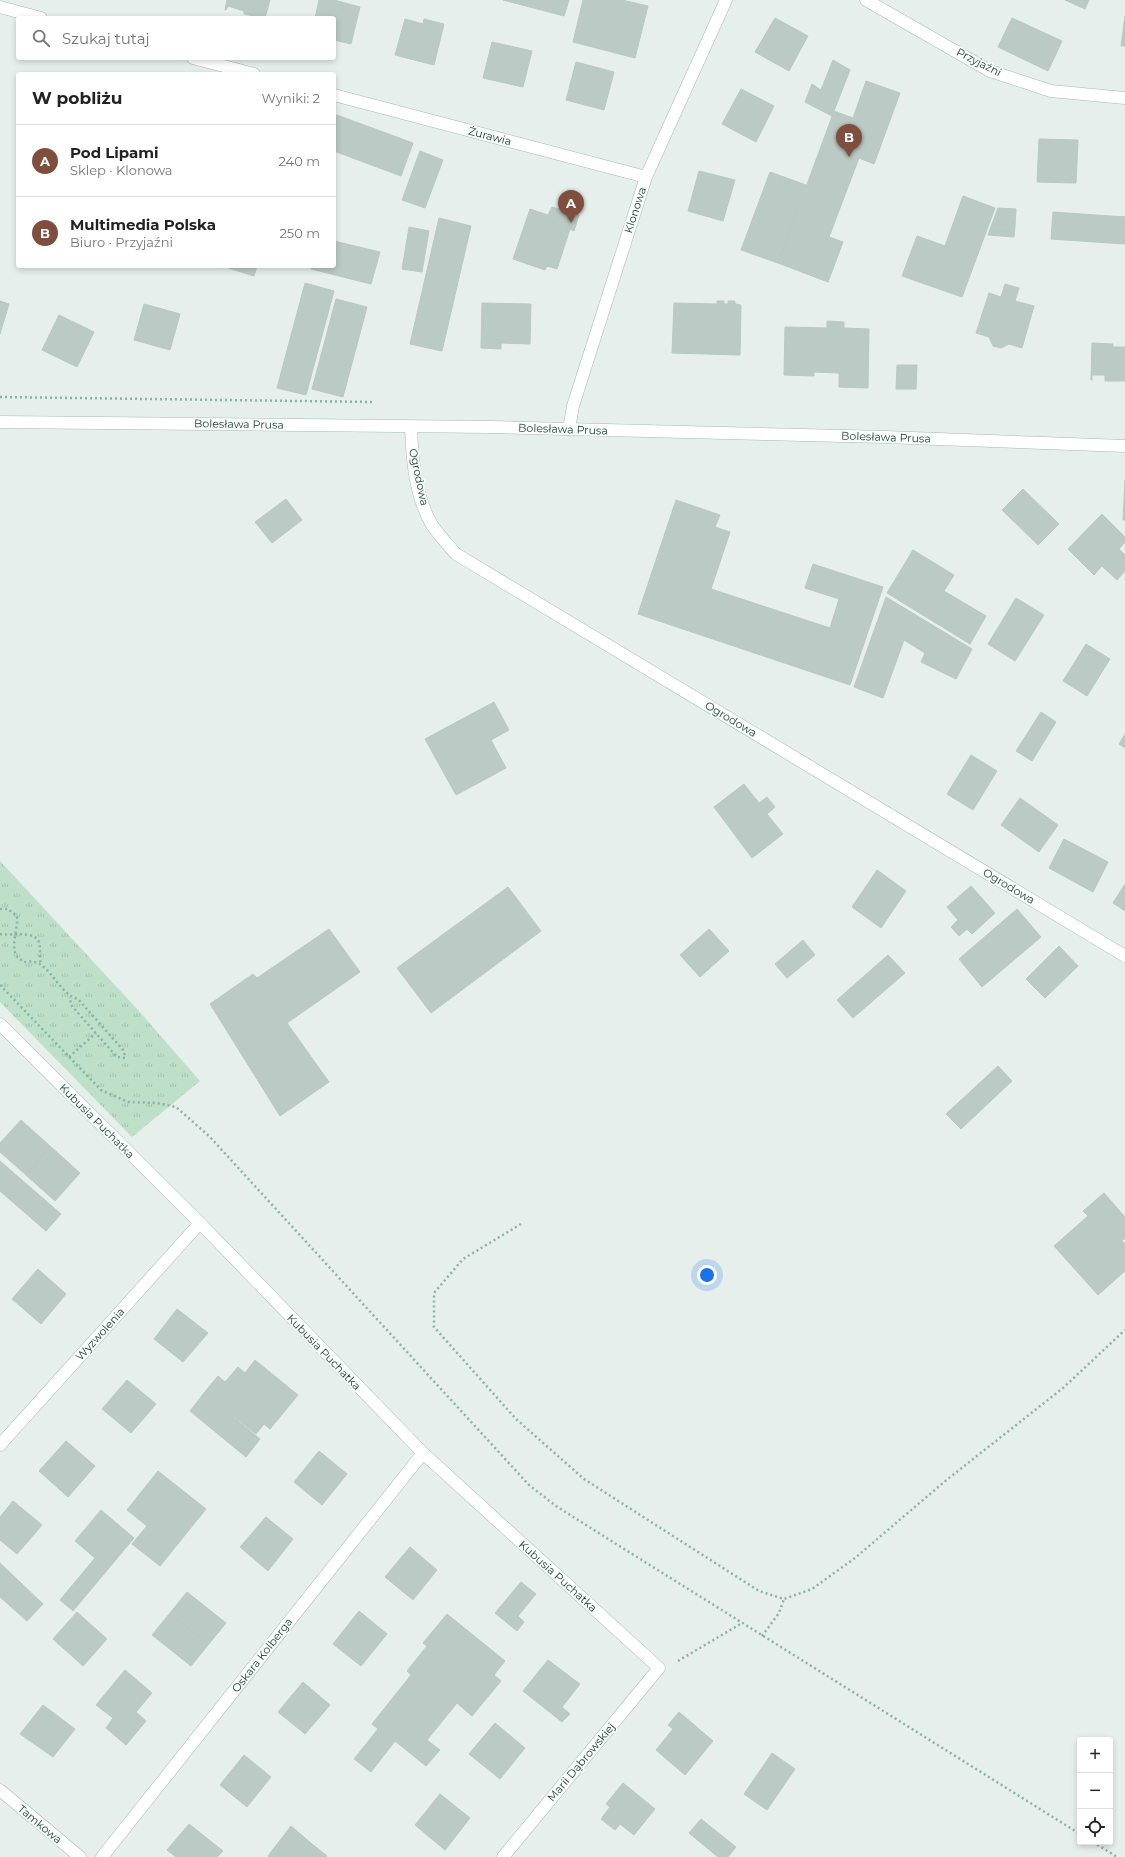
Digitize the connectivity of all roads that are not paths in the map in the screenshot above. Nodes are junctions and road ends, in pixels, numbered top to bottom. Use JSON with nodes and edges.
{"nodes":[{"id":1,"x":726,"y":0,"type":"edge"},
{"id":2,"x":866,"y":0,"type":"edge"},
{"id":3,"x":0,"y":7,"type":"edge"},
{"id":4,"x":34,"y":16,"type":"edge"},
{"id":5,"x":201,"y":60,"type":"edge"},
{"id":6,"x":246,"y":72,"type":"edge"},
{"id":7,"x":336,"y":96,"type":"edge"},
{"id":8,"x":1125,"y":98,"type":"edge"},
{"id":9,"x":646,"y":176,"type":"junction"},
{"id":10,"x":0,"y":422,"type":"edge"},
{"id":11,"x":411,"y":426,"type":"junction"},
{"id":12,"x":569,"y":430,"type":"junction"},
{"id":13,"x":1125,"y":446,"type":"edge"},
{"id":14,"x":1125,"y":956,"type":"edge"},
{"id":15,"x":0,"y":1024,"type":"edge"},
{"id":16,"x":200,"y":1223,"type":"junction"},
{"id":17,"x":0,"y":1445,"type":"edge"},
{"id":18,"x":423,"y":1453,"type":"junction"},
{"id":19,"x":659,"y":1668,"type":"joint"},
{"id":20,"x":0,"y":1790,"type":"edge"},
{"id":21,"x":80,"y":1857,"type":"edge"},
{"id":22,"x":102,"y":1857,"type":"edge"},
{"id":23,"x":503,"y":1857,"type":"edge"}],
"edges":[{"from":1,"to":9,"type":"street","name":"Klonowa"},
{"from":2,"to":8,"type":"street","name":"Przyjaźni"},
{"from":3,"to":4,"type":"street"},
{"from":5,"to":6,"type":"street"},
{"from":7,"to":9,"type":"street","name":"Żurawia"},
{"from":9,"to":12,"type":"street","name":"Klonowa"},
{"from":10,"to":11,"type":"street","name":"Bolesława Prusa"},
{"from":11,"to":12,"type":"street","name":"Bolesława Prusa"},
{"from":11,"to":14,"type":"street","name":"Ogrodowa"},
{"from":12,"to":13,"type":"street","name":"Bolesława Prusa"},
{"from":15,"to":16,"type":"street","name":"Kubusia Puchatka"},
{"from":16,"to":17,"type":"street","name":"Wyzwolenia"},
{"from":16,"to":18,"type":"street","name":"Kubusia Puchatka"},
{"from":18,"to":19,"type":"street","name":"Kubusia Puchatka"},
{"from":18,"to":22,"type":"street","name":"Oskara Kolberga"},
{"from":19,"to":23,"type":"street","name":"Marii Dąbrowskiej"},
{"from":20,"to":21,"type":"street","name":"Tamkowa"}]}
